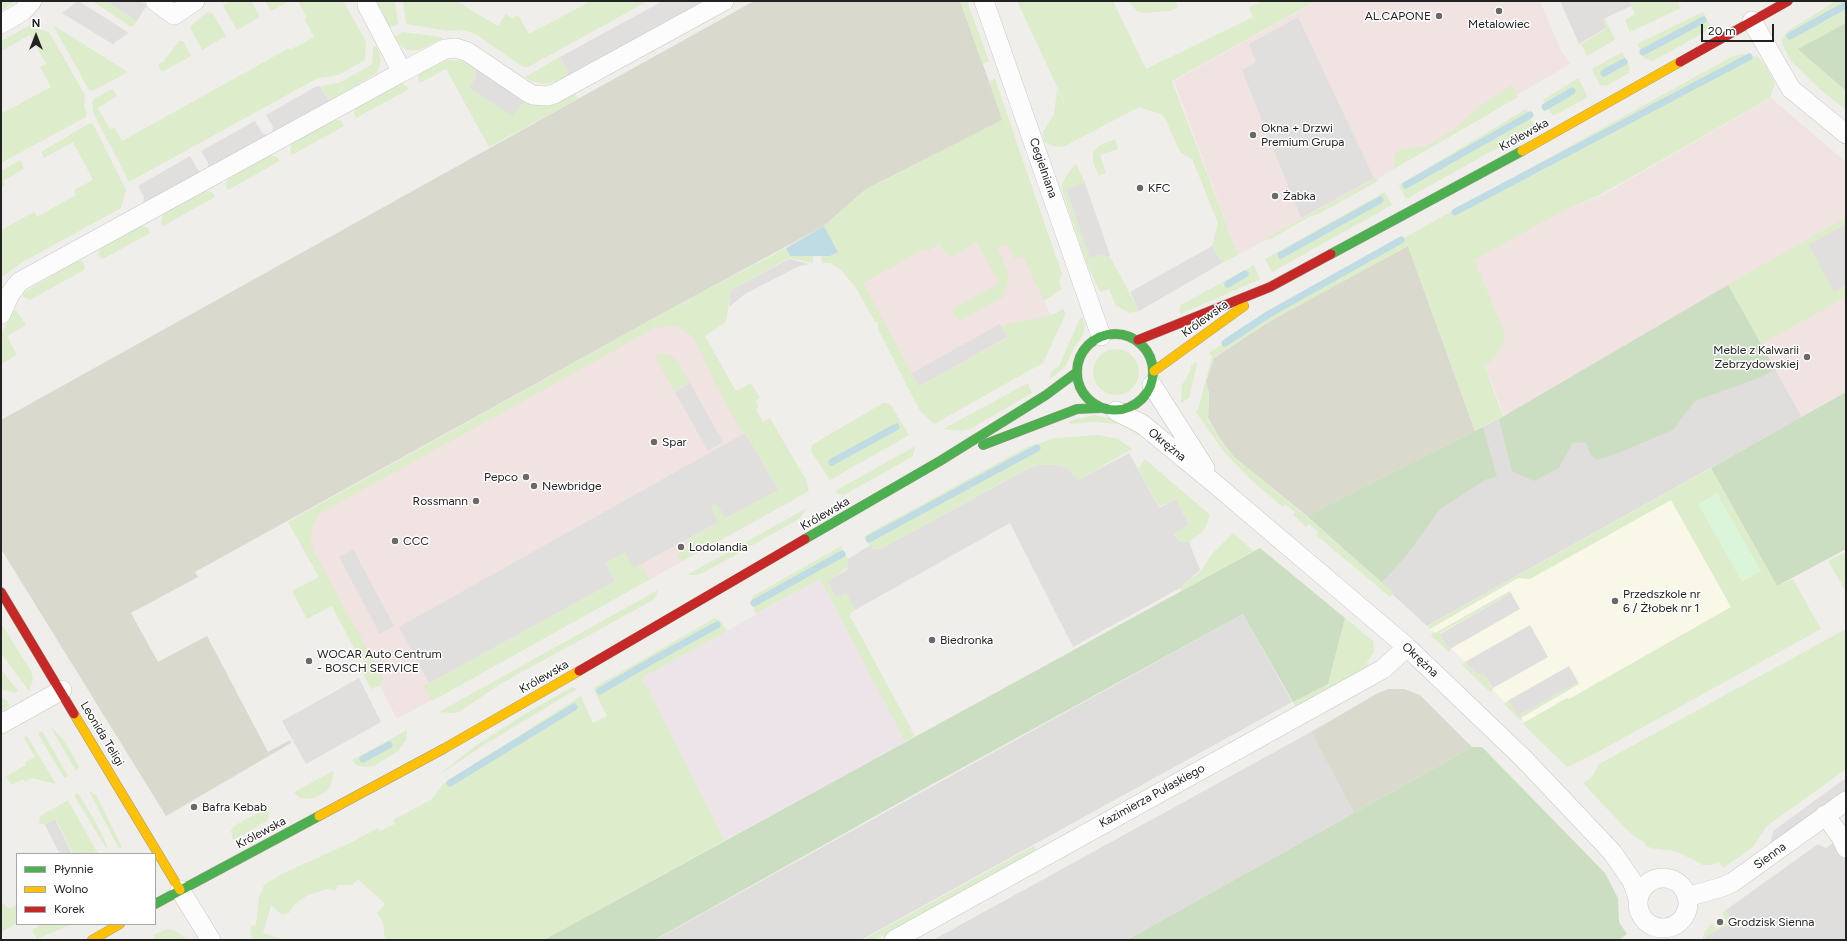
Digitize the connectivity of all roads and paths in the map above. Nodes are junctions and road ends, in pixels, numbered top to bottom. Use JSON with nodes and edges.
{"nodes":[{"id":1,"x":32,"y":1,"type":"edge"},
{"id":2,"x":155,"y":1,"type":"edge"},
{"id":3,"x":195,"y":1,"type":"edge"},
{"id":4,"x":367,"y":1,"type":"edge"},
{"id":5,"x":724,"y":1,"type":"edge"},
{"id":6,"x":984,"y":1,"type":"edge"},
{"id":7,"x":1788,"y":1,"type":"edge"},
{"id":8,"x":1752,"y":21,"type":"junction"},
{"id":9,"x":1,"y":24,"type":"edge"},
{"id":10,"x":402,"y":72,"type":"junction"},
{"id":11,"x":1846,"y":134,"type":"edge"},
{"id":12,"x":1270,"y":287,"type":"junction"},
{"id":13,"x":1,"y":314,"type":"edge"},
{"id":14,"x":1101,"y":336,"type":"junction"},
{"id":15,"x":1138,"y":340,"type":"junction"},
{"id":16,"x":1077,"y":372,"type":"junction"},
{"id":17,"x":1153,"y":378,"type":"junction"},
{"id":18,"x":1109,"y":409,"type":"junction"},
{"id":19,"x":940,"y":461,"type":"junction"},
{"id":20,"x":1214,"y":483,"type":"junction"},
{"id":21,"x":1,"y":592,"type":"edge"},
{"id":22,"x":1407,"y":647,"type":"junction"},
{"id":23,"x":62,"y":690,"type":"junction"},
{"id":24,"x":1,"y":724,"type":"edge"},
{"id":25,"x":1846,"y":801,"type":"edge"},
{"id":26,"x":1825,"y":815,"type":"junction"},
{"id":27,"x":1846,"y":848,"type":"edge"},
{"id":28,"x":1612,"y":852,"type":"junction"},
{"id":29,"x":1661,"y":878,"type":"junction"},
{"id":30,"x":180,"y":890,"type":"junction"},
{"id":31,"x":1686,"y":897,"type":"junction"},
{"id":32,"x":1638,"y":898,"type":"junction"},
{"id":33,"x":156,"y":903,"type":"edge"},
{"id":34,"x":118,"y":925,"type":"edge"},
{"id":35,"x":1676,"y":932,"type":"edge"},
{"id":36,"x":1660,"y":933,"type":"edge"},
{"id":37,"x":92,"y":940,"type":"edge"},
{"id":38,"x":211,"y":940,"type":"edge"},
{"id":39,"x":894,"y":940,"type":"edge"}],
"edges":[{"from":1,"to":9,"type":"street"},
{"from":2,"to":3,"type":"street"},
{"from":4,"to":10,"type":"street"},
{"from":5,"to":10,"type":"street"},
{"from":6,"to":14,"type":"street","name":"Cegielniana"},
{"from":7,"to":8,"type":"main road","name":"Królewska"},
{"from":8,"to":11,"type":"street"},
{"from":8,"to":12,"type":"main road","name":"Królewska"},
{"from":10,"to":13,"type":"street"},
{"from":12,"to":15,"type":"main road","name":"Królewska"},
{"from":12,"to":17,"type":"main road","name":"Królewska"},
{"from":14,"to":15,"type":"main road"},
{"from":14,"to":16,"type":"main road"},
{"from":15,"to":17,"type":"main road"},
{"from":16,"to":18,"type":"main road"},
{"from":16,"to":19,"type":"main road","name":"Królewska"},
{"from":17,"to":18,"type":"main road"},
{"from":17,"to":20,"type":"street","name":"Okrężna"},
{"from":18,"to":19,"type":"main road","name":"Królewska"},
{"from":18,"to":20,"type":"street","name":"Okrężna"},
{"from":19,"to":30,"type":"main road","name":"Królewska"},
{"from":20,"to":22,"type":"street","name":"Okrężna"},
{"from":21,"to":23,"type":"main road","name":"Leonida Teligi"},
{"from":22,"to":28,"type":"street","name":"Okrężna"},
{"from":22,"to":39,"type":"street","name":"Kazimierza Pułaskiego"},
{"from":23,"to":24,"type":"street"},
{"from":23,"to":30,"type":"main road","name":"Leonida Teligi"},
{"from":25,"to":26,"type":"street","name":"Sienna"},
{"from":26,"to":27,"type":"street"},
{"from":26,"to":31,"type":"street","name":"Sienna"},
{"from":28,"to":29,"type":"street","name":"Okrężna"},
{"from":28,"to":32,"type":"street","name":"Okrężna"},
{"from":29,"to":31,"type":"street"},
{"from":29,"to":32,"type":"street"},
{"from":30,"to":33,"type":"main road","name":"Królewska"},
{"from":30,"to":38,"type":"street"},
{"from":31,"to":35,"type":"street"},
{"from":32,"to":36,"type":"street"},
{"from":34,"to":37,"type":"main road"},
{"from":35,"to":36,"type":"street"}]}
